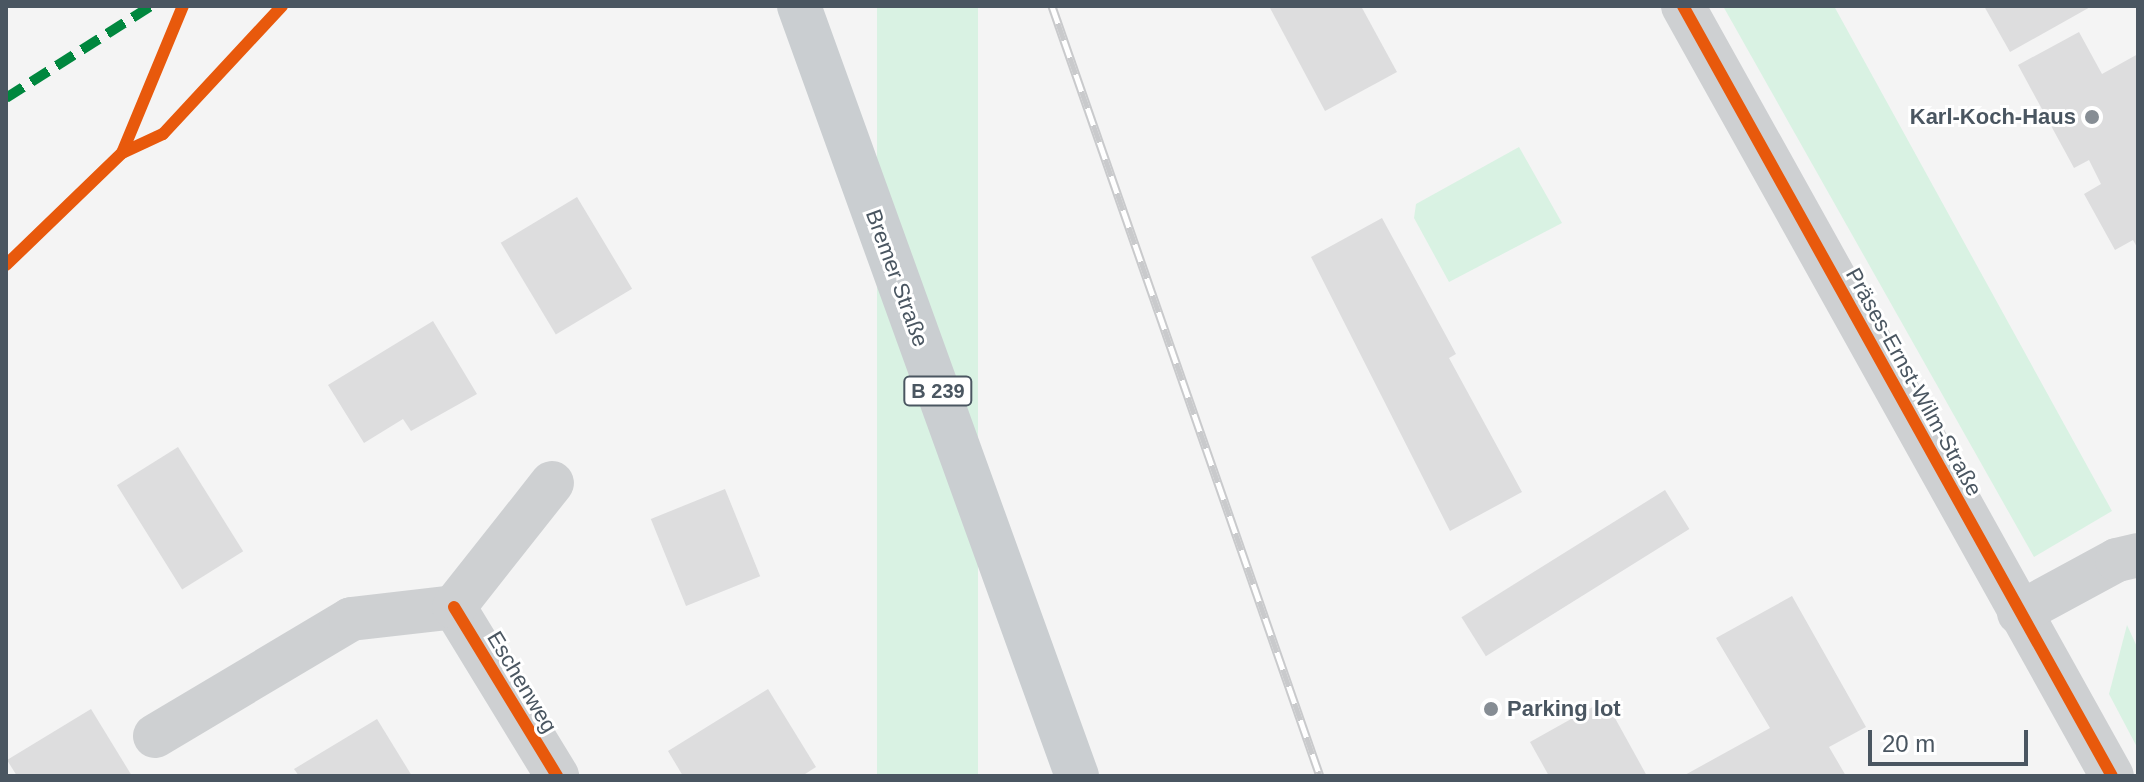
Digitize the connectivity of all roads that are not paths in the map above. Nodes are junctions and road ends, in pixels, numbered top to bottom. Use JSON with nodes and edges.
{"nodes":[{"id":1,"x":799,"y":6,"type":"edge"},
{"id":2,"x":1683,"y":6,"type":"edge"},
{"id":3,"x":552,"y":483,"type":"dead end"},
{"id":4,"x":2138,"y":555,"type":"edge"},
{"id":5,"x":454,"y":607,"type":"junction"},
{"id":6,"x":2019,"y":613,"type":"junction"},
{"id":7,"x":155,"y":736,"type":"dead end"},
{"id":8,"x":557,"y":776,"type":"edge"},
{"id":9,"x":1077,"y":776,"type":"edge"},
{"id":10,"x":2112,"y":776,"type":"edge"}],
"edges":[{"from":1,"to":9,"type":"main road","name":"Bremer Straße","number":"B 239"},
{"from":2,"to":6,"type":"street","name":"Präses-Ernst-Wilm-Straße"},
{"from":3,"to":5,"type":"street"},
{"from":4,"to":6,"type":"street"},
{"from":5,"to":7,"type":"street"},
{"from":5,"to":8,"type":"street","name":"Eschenweg"},
{"from":6,"to":10,"type":"street","name":"Präses-Ernst-Wilm-Straße"}]}
